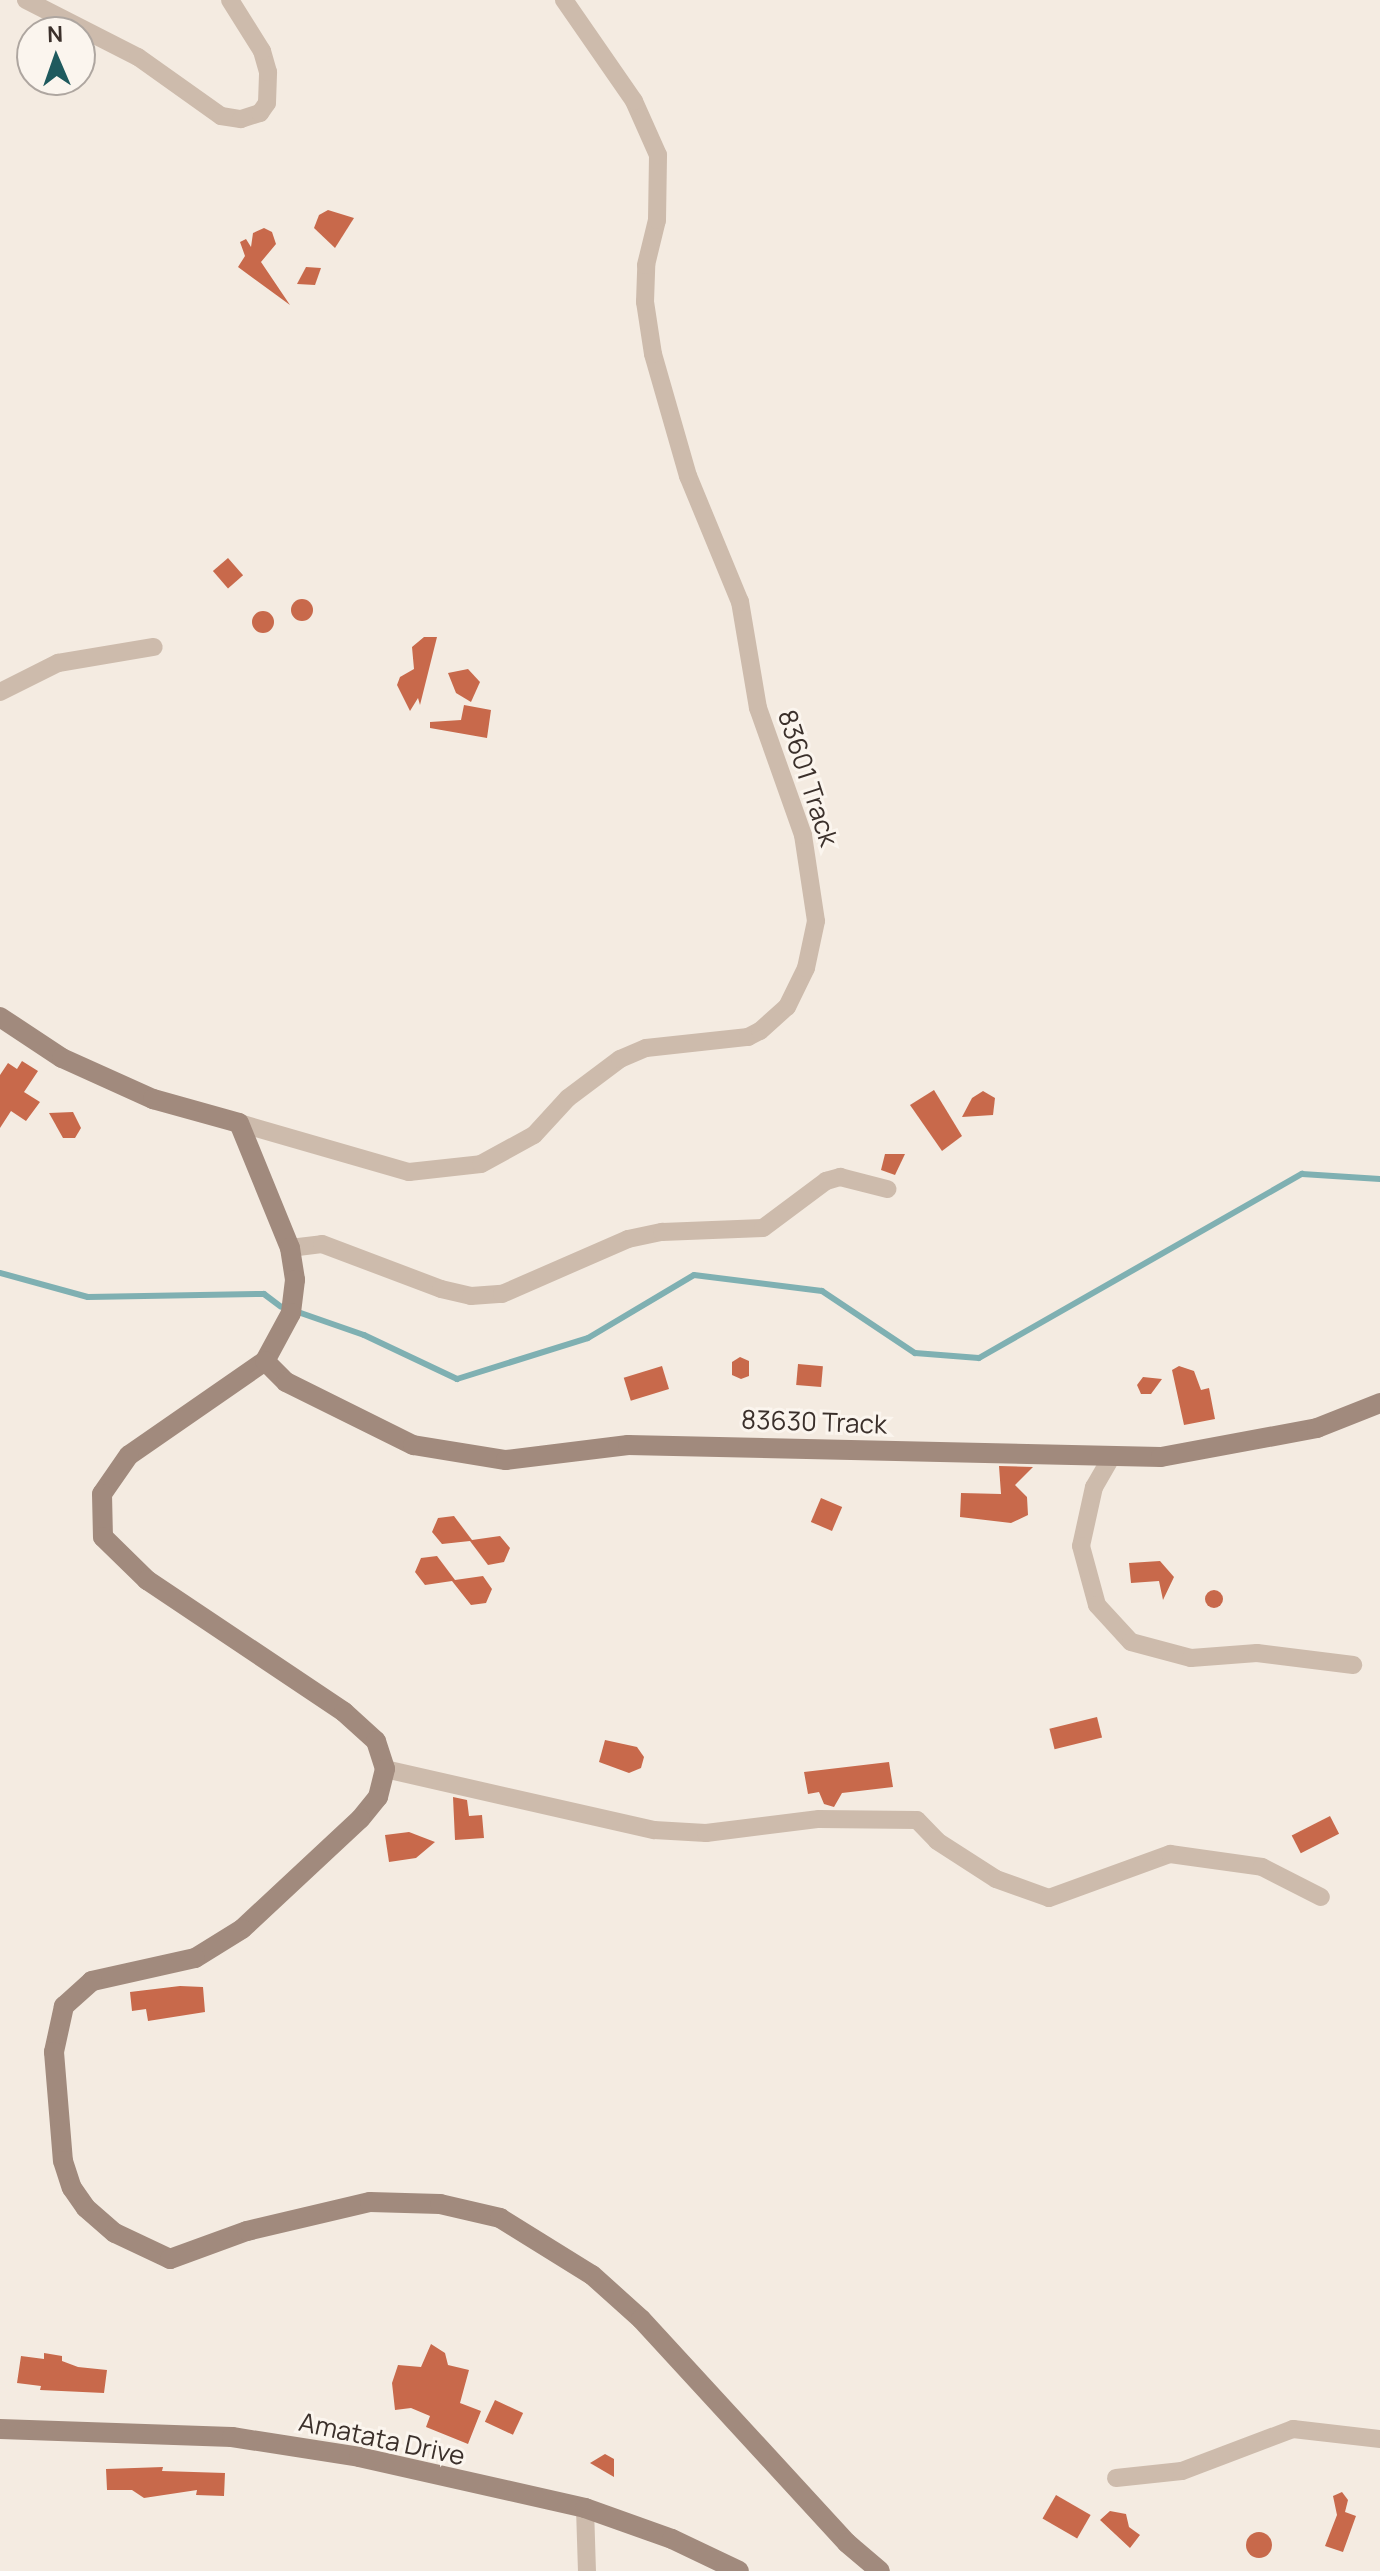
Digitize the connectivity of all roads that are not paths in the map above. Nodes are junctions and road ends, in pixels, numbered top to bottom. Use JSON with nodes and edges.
{"nodes":[{"id":1,"x":26,"y":0,"type":"edge"},
{"id":2,"x":230,"y":0,"type":"edge"},
{"id":3,"x":564,"y":0,"type":"edge"},
{"id":4,"x":154,"y":647,"type":"dead end"},
{"id":5,"x":0,"y":692,"type":"edge"},
{"id":6,"x":0,"y":1017,"type":"edge"},
{"id":7,"x":239,"y":1123,"type":"junction"},
{"id":8,"x":887,"y":1189,"type":"dead end"},
{"id":9,"x":290,"y":1248,"type":"junction"},
{"id":10,"x":265,"y":1361,"type":"junction"},
{"id":11,"x":1380,"y":1403,"type":"edge"},
{"id":12,"x":1112,"y":1456,"type":"junction"},
{"id":13,"x":1353,"y":1665,"type":"dead end"},
{"id":14,"x":385,"y":1769,"type":"junction"},
{"id":15,"x":1321,"y":1897,"type":"dead end"},
{"id":16,"x":0,"y":2429,"type":"edge"},
{"id":17,"x":1380,"y":2439,"type":"edge"},
{"id":18,"x":1116,"y":2478,"type":"dead end"},
{"id":19,"x":585,"y":2508,"type":"junction"},
{"id":20,"x":587,"y":2571,"type":"edge"},
{"id":21,"x":739,"y":2571,"type":"edge"},
{"id":22,"x":880,"y":2571,"type":"edge"}],
"edges":[{"from":1,"to":2,"type":"street"},
{"from":3,"to":7,"type":"street","name":"83601 Track"},
{"from":4,"to":5,"type":"street"},
{"from":6,"to":7,"type":"street"},
{"from":7,"to":9,"type":"street"},
{"from":8,"to":9,"type":"street"},
{"from":9,"to":10,"type":"street"},
{"from":10,"to":12,"type":"street","name":"83630 Track"},
{"from":10,"to":14,"type":"street"},
{"from":11,"to":12,"type":"street","name":"83630 Track"},
{"from":12,"to":13,"type":"street"},
{"from":14,"to":15,"type":"street"},
{"from":14,"to":22,"type":"street"},
{"from":16,"to":19,"type":"street","name":"Amatata Drive"},
{"from":17,"to":18,"type":"street"},
{"from":19,"to":20,"type":"street"},
{"from":19,"to":21,"type":"street","name":"Amatata Drive"}]}
